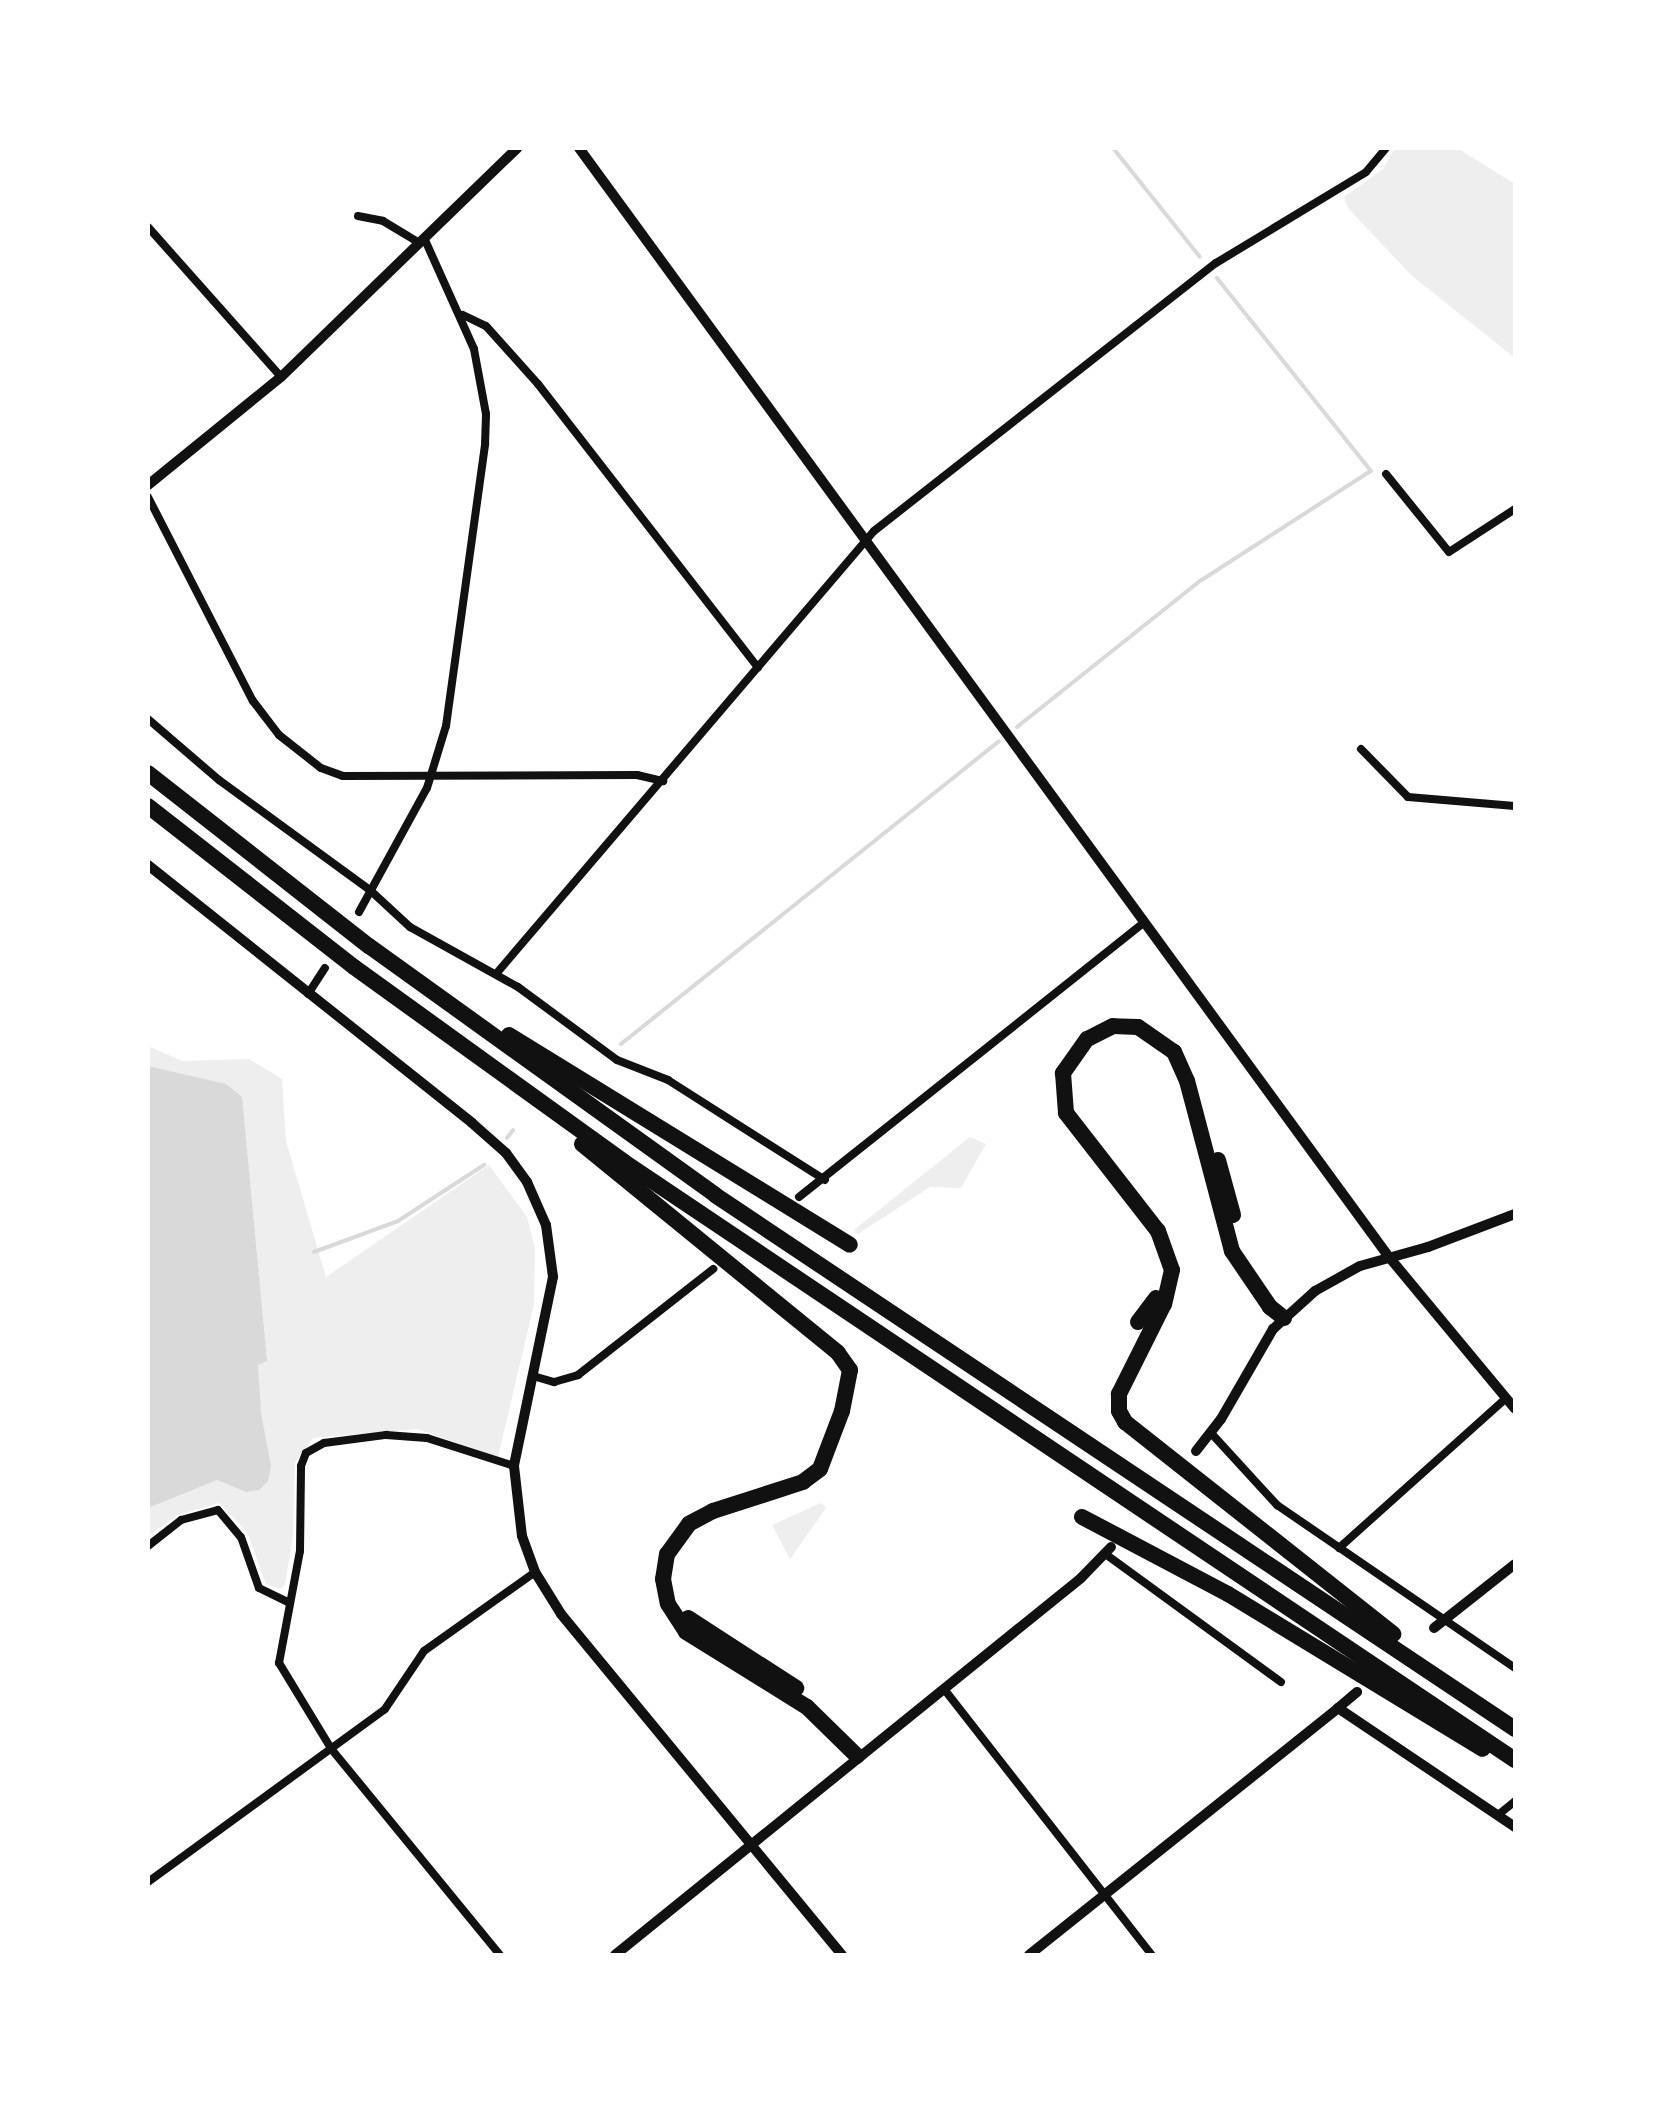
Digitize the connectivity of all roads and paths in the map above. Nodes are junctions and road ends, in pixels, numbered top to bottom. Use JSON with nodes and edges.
{"nodes":[{"id":1,"x":517,"y":148,"type":"edge"},
{"id":2,"x":579,"y":148,"type":"edge"},
{"id":3,"x":1386,"y":148,"type":"edge"},
{"id":4,"x":358,"y":216,"type":"dead end"},
{"id":5,"x":148,"y":227,"type":"edge"},
{"id":6,"x":421,"y":240,"type":"junction"},
{"id":7,"x":462,"y":315,"type":"junction"},
{"id":8,"x":281,"y":377,"type":"junction"},
{"id":9,"x":1386,"y":474,"type":"dead end"},
{"id":10,"x":148,"y":485,"type":"edge"},
{"id":11,"x":148,"y":497,"type":"edge"},
{"id":12,"x":1515,"y":509,"type":"edge"},
{"id":13,"x":866,"y":541,"type":"junction"},
{"id":14,"x":758,"y":668,"type":"junction"},
{"id":15,"x":148,"y":719,"type":"edge"},
{"id":16,"x":1361,"y":749,"type":"dead end"},
{"id":17,"x":148,"y":773,"type":"edge"},
{"id":18,"x":432,"y":775,"type":"junction"},
{"id":19,"x":663,"y":781,"type":"junction"},
{"id":20,"x":148,"y":806,"type":"edge"},
{"id":21,"x":1515,"y":806,"type":"edge"},
{"id":22,"x":148,"y":865,"type":"edge"},
{"id":23,"x":371,"y":891,"type":"junction"},
{"id":24,"x":359,"y":912,"type":"dead end"},
{"id":25,"x":1144,"y":923,"type":"junction"},
{"id":26,"x":369,"y":946,"type":"junction"},
{"id":27,"x":325,"y":968,"type":"dead end"},
{"id":28,"x":496,"y":974,"type":"junction"},
{"id":29,"x":308,"y":994,"type":"junction"},
{"id":30,"x":488,"y":1066,"type":"junction"},
{"id":31,"x":825,"y":1180,"type":"junction"},
{"id":32,"x":799,"y":1197,"type":"dead end"},
{"id":33,"x":1515,"y":1214,"type":"edge"},
{"id":34,"x":850,"y":1245,"type":"dead end"},
{"id":35,"x":1389,"y":1257,"type":"junction"},
{"id":36,"x":713,"y":1269,"type":"dead end"},
{"id":37,"x":1284,"y":1318,"type":"junction"},
{"id":38,"x":1138,"y":1322,"type":"dead end"},
{"id":39,"x":533,"y":1376,"type":"junction"},
{"id":40,"x":1506,"y":1398,"type":"junction"},
{"id":41,"x":1515,"y":1409,"type":"edge"},
{"id":42,"x":1211,"y":1433,"type":"junction"},
{"id":43,"x":1196,"y":1451,"type":"dead end"},
{"id":44,"x":514,"y":1466,"type":"junction"},
{"id":45,"x":818,"y":1487,"type":"dead end"},
{"id":46,"x":1082,"y":1517,"type":"dead end"},
{"id":47,"x":148,"y":1546,"type":"edge"},
{"id":48,"x":1339,"y":1548,"type":"junction"},
{"id":49,"x":1108,"y":1550,"type":"joint"},
{"id":50,"x":1515,"y":1564,"type":"edge"},
{"id":51,"x":535,"y":1572,"type":"junction"},
{"id":52,"x":290,"y":1603,"type":"junction"},
{"id":53,"x":1446,"y":1619,"type":"junction"},
{"id":54,"x":1434,"y":1628,"type":"dead end"},
{"id":55,"x":1515,"y":1668,"type":"edge"},
{"id":56,"x":1281,"y":1682,"type":"dead end"},
{"id":57,"x":944,"y":1689,"type":"junction"},
{"id":58,"x":1357,"y":1692,"type":"dead end"},
{"id":59,"x":1468,"y":1697,"type":"junction"},
{"id":60,"x":1338,"y":1708,"type":"junction"},
{"id":61,"x":1515,"y":1729,"type":"edge"},
{"id":62,"x":332,"y":1750,"type":"junction"},
{"id":63,"x":857,"y":1756,"type":"junction"},
{"id":64,"x":1515,"y":1760,"type":"edge"},
{"id":65,"x":1515,"y":1768,"type":"edge"},
{"id":66,"x":1515,"y":1801,"type":"edge"},
{"id":67,"x":1498,"y":1815,"type":"junction"},
{"id":68,"x":1515,"y":1827,"type":"edge"},
{"id":69,"x":753,"y":1843,"type":"junction"},
{"id":70,"x":148,"y":1882,"type":"edge"},
{"id":71,"x":1104,"y":1893,"type":"junction"},
{"id":72,"x":500,"y":1955,"type":"edge"},
{"id":73,"x":615,"y":1955,"type":"edge"},
{"id":74,"x":842,"y":1955,"type":"edge"},
{"id":75,"x":1029,"y":1955,"type":"edge"},
{"id":76,"x":1152,"y":1955,"type":"edge"}],
"edges":[{"from":1,"to":6,"type":"street"},
{"from":2,"to":13,"type":"street"},
{"from":3,"to":13,"type":"street"},
{"from":4,"to":6,"type":"street"},
{"from":5,"to":8,"type":"street"},
{"from":6,"to":7,"type":"street"},
{"from":6,"to":8,"type":"street"},
{"from":7,"to":14,"type":"street"},
{"from":7,"to":18,"type":"street"},
{"from":8,"to":10,"type":"street"},
{"from":9,"to":12,"type":"street"},
{"from":11,"to":18,"type":"street"},
{"from":13,"to":14,"type":"street"},
{"from":13,"to":25,"type":"street"},
{"from":14,"to":19,"type":"street"},
{"from":15,"to":23,"type":"street"},
{"from":16,"to":21,"type":"street"},
{"from":17,"to":26,"type":"highway"},
{"from":18,"to":19,"type":"street"},
{"from":18,"to":23,"type":"street"},
{"from":19,"to":28,"type":"street"},
{"from":20,"to":30,"type":"highway"},
{"from":22,"to":29,"type":"street"},
{"from":23,"to":24,"type":"street"},
{"from":23,"to":28,"type":"street"},
{"from":25,"to":31,"type":"street"},
{"from":25,"to":35,"type":"street"},
{"from":26,"to":34,"type":"highway"},
{"from":26,"to":59,"type":"highway"},
{"from":27,"to":29,"type":"street"},
{"from":28,"to":31,"type":"street"},
{"from":29,"to":39,"type":"street"},
{"from":30,"to":63,"type":"highway"},
{"from":30,"to":64,"type":"highway"},
{"from":31,"to":32,"type":"street"},
{"from":33,"to":35,"type":"street"},
{"from":35,"to":37,"type":"street"},
{"from":35,"to":40,"type":"street"},
{"from":36,"to":39,"type":"street"},
{"from":37,"to":38,"type":"highway"},
{"from":37,"to":42,"type":"street"},
{"from":37,"to":59,"type":"highway"},
{"from":39,"to":44,"type":"street"},
{"from":40,"to":41,"type":"street"},
{"from":40,"to":48,"type":"street"},
{"from":42,"to":43,"type":"street"},
{"from":42,"to":48,"type":"street"},
{"from":44,"to":51,"type":"street"},
{"from":44,"to":52,"type":"street"},
{"from":45,"to":63,"type":"highway"},
{"from":46,"to":65,"type":"highway"},
{"from":47,"to":52,"type":"street"},
{"from":48,"to":53,"type":"street"},
{"from":49,"to":56,"type":"street"},
{"from":49,"to":57,"type":"street"},
{"from":50,"to":53,"type":"street"},
{"from":51,"to":62,"type":"street"},
{"from":51,"to":69,"type":"street"},
{"from":52,"to":62,"type":"street"},
{"from":53,"to":54,"type":"street"},
{"from":53,"to":55,"type":"street"},
{"from":57,"to":63,"type":"street"},
{"from":57,"to":71,"type":"street"},
{"from":58,"to":60,"type":"street"},
{"from":59,"to":61,"type":"highway"},
{"from":60,"to":67,"type":"street"},
{"from":60,"to":71,"type":"street"},
{"from":62,"to":70,"type":"street"},
{"from":62,"to":72,"type":"street"},
{"from":63,"to":69,"type":"street"},
{"from":66,"to":67,"type":"street"},
{"from":67,"to":68,"type":"street"},
{"from":69,"to":73,"type":"street"},
{"from":69,"to":74,"type":"street"},
{"from":71,"to":75,"type":"street"},
{"from":71,"to":76,"type":"street"}]}
